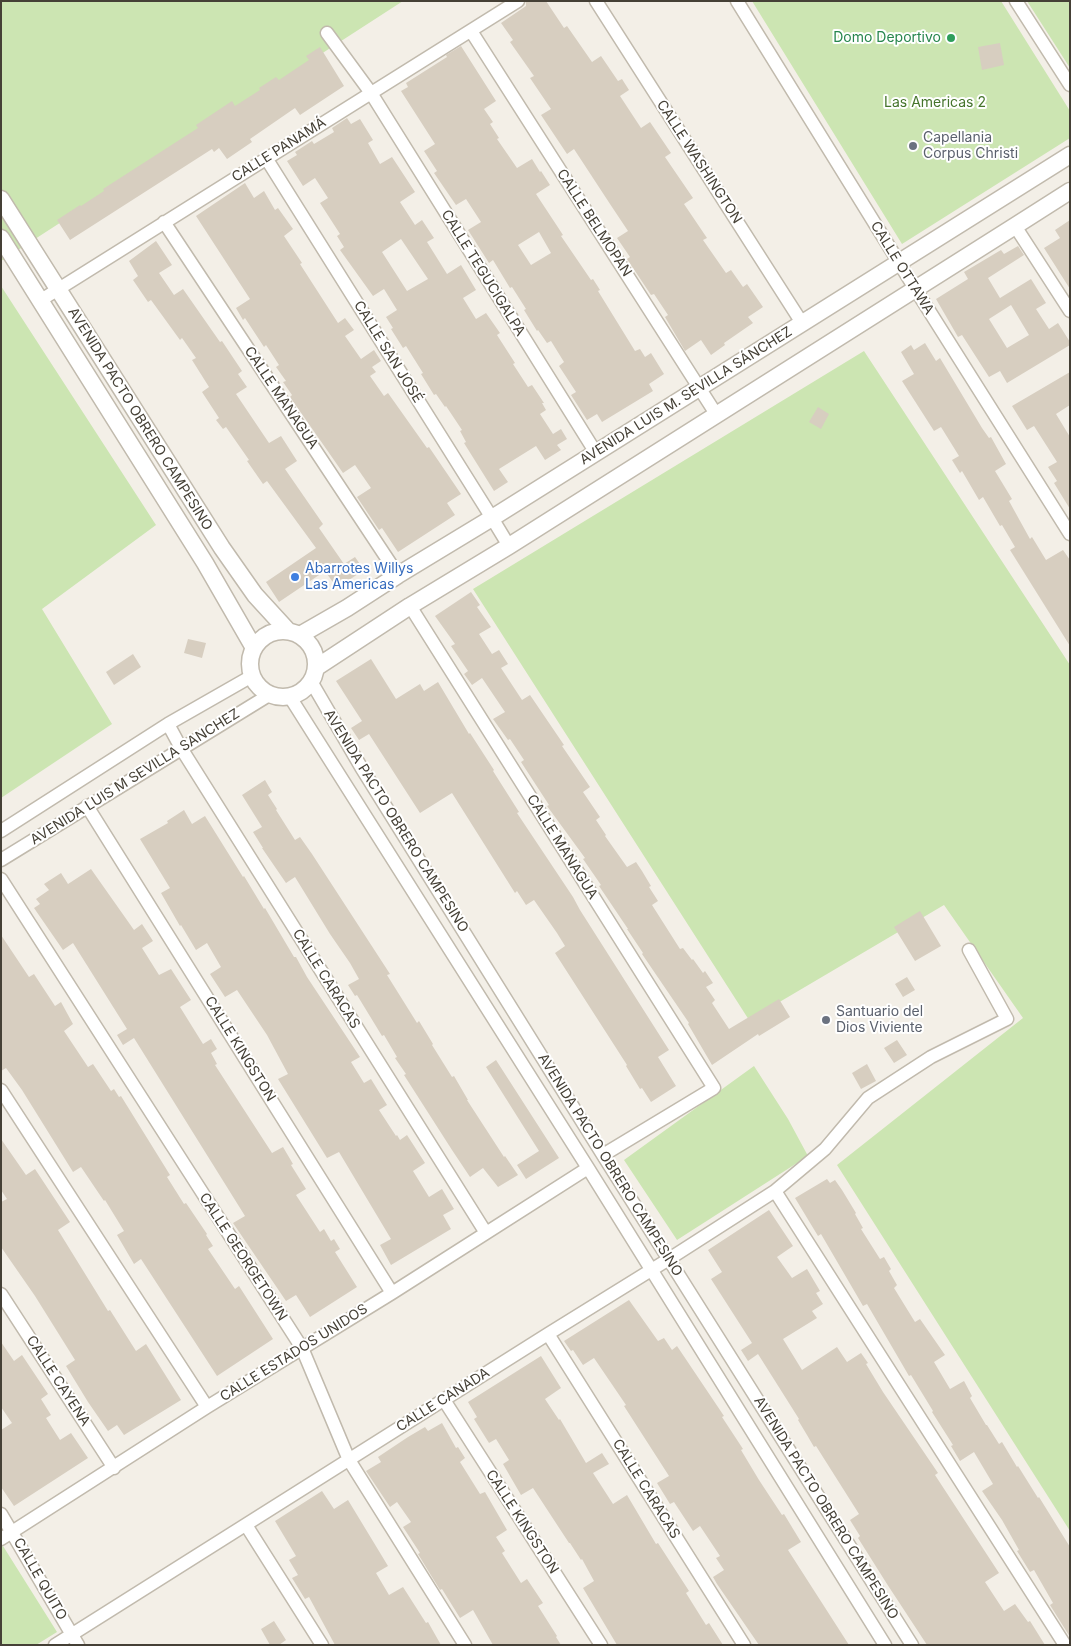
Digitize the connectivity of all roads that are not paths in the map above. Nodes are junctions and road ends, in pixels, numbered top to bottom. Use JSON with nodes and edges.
{"nodes":[{"id":1,"x":518,"y":1,"type":"edge"},
{"id":2,"x":596,"y":1,"type":"edge"},
{"id":3,"x":737,"y":1,"type":"edge"},
{"id":4,"x":1016,"y":1,"type":"edge"},
{"id":5,"x":471,"y":31,"type":"junction"},
{"id":6,"x":327,"y":33,"type":"dead end"},
{"id":7,"x":1070,"y":85,"type":"edge"},
{"id":8,"x":371,"y":92,"type":"junction"},
{"id":9,"x":1070,"y":155,"type":"edge"},
{"id":10,"x":266,"y":158,"type":"junction"},
{"id":11,"x":1070,"y":191,"type":"edge"},
{"id":12,"x":1,"y":199,"type":"edge"},
{"id":13,"x":164,"y":222,"type":"junction"},
{"id":14,"x":1016,"y":226,"type":"junction"},
{"id":15,"x":1,"y":238,"type":"edge"},
{"id":16,"x":899,"y":263,"type":"junction"},
{"id":17,"x":57,"y":289,"type":"junction"},
{"id":18,"x":916,"y":290,"type":"junction"},
{"id":19,"x":41,"y":300,"type":"junction"},
{"id":20,"x":1070,"y":311,"type":"edge"},
{"id":21,"x":802,"y":323,"type":"junction"},
{"id":22,"x":700,"y":388,"type":"junction"},
{"id":23,"x":716,"y":414,"type":"junction"},
{"id":24,"x":596,"y":453,"type":"junction"},
{"id":25,"x":492,"y":518,"type":"junction"},
{"id":26,"x":1070,"y":534,"type":"edge"},
{"id":27,"x":508,"y":546,"type":"junction"},
{"id":28,"x":232,"y":562,"type":"junction"},
{"id":29,"x":398,"y":575,"type":"junction"},
{"id":30,"x":213,"y":576,"type":"junction"},
{"id":31,"x":410,"y":606,"type":"junction"},
{"id":32,"x":294,"y":633,"type":"junction"},
{"id":33,"x":254,"y":648,"type":"junction"},
{"id":34,"x":317,"y":667,"type":"junction"},
{"id":35,"x":252,"y":676,"type":"junction"},
{"id":36,"x":312,"y":683,"type":"junction"},
{"id":37,"x":269,"y":695,"type":"junction"},
{"id":38,"x":290,"y":697,"type":"junction"},
{"id":39,"x":168,"y":724,"type":"junction"},
{"id":40,"x":181,"y":748,"type":"junction"},
{"id":41,"x":87,"y":806,"type":"junction"},
{"id":42,"x":1,"y":831,"type":"edge"},
{"id":43,"x":1,"y":860,"type":"edge"},
{"id":44,"x":1,"y":880,"type":"edge"},
{"id":45,"x":969,"y":950,"type":"dead end"},
{"id":46,"x":1,"y":1090,"type":"edge"},
{"id":47,"x":603,"y":1155,"type":"junction"},
{"id":48,"x":588,"y":1168,"type":"junction"},
{"id":49,"x":775,"y":1191,"type":"junction"},
{"id":50,"x":486,"y":1233,"type":"junction"},
{"id":51,"x":669,"y":1259,"type":"junction"},
{"id":52,"x":650,"y":1270,"type":"junction"},
{"id":53,"x":392,"y":1292,"type":"junction"},
{"id":54,"x":1,"y":1294,"type":"edge"},
{"id":55,"x":548,"y":1334,"type":"junction"},
{"id":56,"x":302,"y":1348,"type":"junction"},
{"id":57,"x":444,"y":1400,"type":"junction"},
{"id":58,"x":206,"y":1407,"type":"junction"},
{"id":59,"x":349,"y":1460,"type":"junction"},
{"id":60,"x":114,"y":1468,"type":"junction"},
{"id":61,"x":1,"y":1514,"type":"edge"},
{"id":62,"x":246,"y":1525,"type":"junction"},
{"id":63,"x":13,"y":1532,"type":"junction"},
{"id":64,"x":1,"y":1540,"type":"edge"},
{"id":65,"x":75,"y":1640,"type":"edge"},
{"id":66,"x":55,"y":1645,"type":"edge"},
{"id":67,"x":322,"y":1645,"type":"edge"},
{"id":68,"x":465,"y":1645,"type":"edge"},
{"id":69,"x":600,"y":1645,"type":"edge"},
{"id":70,"x":744,"y":1645,"type":"edge"},
{"id":71,"x":885,"y":1645,"type":"edge"},
{"id":72,"x":912,"y":1645,"type":"edge"},
{"id":73,"x":1065,"y":1645,"type":"edge"}],
"edges":[{"from":1,"to":5,"type":"street","name":"CALLE PANAMÁ"},
{"from":2,"to":21,"type":"street","name":"CALLE WASHINGTON"},
{"from":3,"to":16,"type":"street","name":"CALLE OTTAWA"},
{"from":4,"to":7,"type":"street"},
{"from":5,"to":8,"type":"street","name":"CALLE PANAMÁ"},
{"from":5,"to":22,"type":"street","name":"CALLE BELMOPAN"},
{"from":6,"to":8,"type":"street","name":"CALLE TEGUCIGALPA"},
{"from":8,"to":10,"type":"street","name":"CALLE PANAMÁ"},
{"from":8,"to":24,"type":"street","name":"CALLE TEGUCIGALPA"},
{"from":9,"to":16,"type":"street","name":"AVENIDA LUIS M. SEVILLA SÁNCHEZ"},
{"from":10,"to":13,"type":"street","name":"CALLE PANAMÁ"},
{"from":10,"to":25,"type":"street","name":"CALLE SAN JOSÉ"},
{"from":11,"to":14,"type":"street"},
{"from":12,"to":17,"type":"street","name":"AVENIDA PACTO OBRERO CAMPESINO"},
{"from":13,"to":17,"type":"street","name":"CALLE PANAMÁ"},
{"from":13,"to":29,"type":"street","name":"CALLE MANAGUA"},
{"from":14,"to":18,"type":"street"},
{"from":14,"to":20,"type":"street"},
{"from":15,"to":19,"type":"street","name":"AVENIDA PACTO OBRERO CAMPESINO"},
{"from":16,"to":18,"type":"street","name":"CALLE OTTAWA"},
{"from":16,"to":21,"type":"street","name":"AVENIDA LUIS M. SEVILLA SÁNCHEZ"},
{"from":17,"to":19,"type":"street","name":"CALLE PANAMÁ"},
{"from":17,"to":28,"type":"street","name":"AVENIDA PACTO OBRERO CAMPESINO"},
{"from":18,"to":23,"type":"street"},
{"from":18,"to":26,"type":"street","name":"CALLE OTTAWA"},
{"from":19,"to":30,"type":"street","name":"AVENIDA PACTO OBRERO CAMPESINO"},
{"from":21,"to":22,"type":"street","name":"AVENIDA LUIS M. SEVILLA SÁNCHEZ"},
{"from":22,"to":23,"type":"street","name":"CALLE BELMOPAN"},
{"from":22,"to":24,"type":"street","name":"AVENIDA LUIS M. SEVILLA SÁNCHEZ"},
{"from":23,"to":27,"type":"street"},
{"from":24,"to":25,"type":"street","name":"AVENIDA LUIS M. SEVILLA SÁNCHEZ"},
{"from":25,"to":27,"type":"street","name":"CALLE SAN JOSÉ"},
{"from":25,"to":29,"type":"street","name":"AVENIDA LUIS M. SEVILLA SÁNCHEZ"},
{"from":27,"to":31,"type":"street"},
{"from":28,"to":30,"type":"street"},
{"from":28,"to":32,"type":"street","name":"AVENIDA PACTO OBRERO CAMPESINO"},
{"from":29,"to":32,"type":"street","name":"AVENIDA LUIS M. SEVILLA SÁNCHEZ"},
{"from":30,"to":33,"type":"street","name":"AVENIDA PACTO OBRERO CAMPESINO"},
{"from":31,"to":34,"type":"street"},
{"from":31,"to":47,"type":"street","name":"CALLE MANAGUA"},
{"from":32,"to":33,"type":"street"},
{"from":32,"to":34,"type":"street"},
{"from":33,"to":35,"type":"street"},
{"from":34,"to":36,"type":"street"},
{"from":35,"to":37,"type":"street"},
{"from":35,"to":39,"type":"street","name":"AVENIDA LUIS M SEVILLA SANCHEZ"},
{"from":36,"to":38,"type":"street"},
{"from":36,"to":47,"type":"street","name":"AVENIDA PACTO OBRERO CAMPESINO"},
{"from":37,"to":38,"type":"street"},
{"from":37,"to":40,"type":"street","name":"AVENIDA LUIS M SEVILLA SANCHEZ"},
{"from":38,"to":48,"type":"street","name":"AVENIDA PACTO OBRERO CAMPESINO"},
{"from":39,"to":40,"type":"street","name":"CALLE CARACAS"},
{"from":39,"to":42,"type":"street","name":"AVENIDA LUIS M SEVILLA SANCHEZ"},
{"from":40,"to":41,"type":"street","name":"AVENIDA LUIS M SEVILLA SANCHEZ"},
{"from":40,"to":50,"type":"street","name":"CALLE CARACAS"},
{"from":41,"to":43,"type":"street","name":"AVENIDA LUIS M SEVILLA SANCHEZ"},
{"from":41,"to":53,"type":"street","name":"CALLE KINGSTON"},
{"from":44,"to":56,"type":"street","name":"CALLE GEORGETOWN"},
{"from":45,"to":49,"type":"street","name":"CALLE CANADA"},
{"from":46,"to":58,"type":"street"},
{"from":47,"to":51,"type":"street","name":"AVENIDA PACTO OBRERO CAMPESINO"},
{"from":48,"to":50,"type":"street","name":"CALLE ESTADOS UNIDOS"},
{"from":48,"to":52,"type":"street","name":"AVENIDA PACTO OBRERO CAMPESINO"},
{"from":49,"to":51,"type":"street","name":"CALLE CANADA"},
{"from":49,"to":73,"type":"street"},
{"from":50,"to":53,"type":"street","name":"CALLE ESTADOS UNIDOS"},
{"from":51,"to":52,"type":"street","name":"CALLE CANADA"},
{"from":51,"to":72,"type":"street","name":"AVENIDA PACTO OBRERO CAMPESINO"},
{"from":52,"to":55,"type":"street","name":"CALLE CANADA"},
{"from":52,"to":71,"type":"street","name":"AVENIDA PACTO OBRERO CAMPESINO"},
{"from":53,"to":56,"type":"street","name":"CALLE ESTADOS UNIDOS"},
{"from":54,"to":60,"type":"street","name":"CALLE CAYENA"},
{"from":55,"to":57,"type":"street","name":"CALLE CANADA"},
{"from":55,"to":70,"type":"street","name":"CALLE CARACAS"},
{"from":56,"to":58,"type":"street","name":"CALLE ESTADOS UNIDOS"},
{"from":56,"to":59,"type":"street","name":"CALLE GEORGETOWN"},
{"from":57,"to":59,"type":"street","name":"CALLE CANADA"},
{"from":57,"to":69,"type":"street","name":"CALLE KINGSTON"},
{"from":58,"to":60,"type":"street","name":"CALLE ESTADOS UNIDOS"},
{"from":59,"to":62,"type":"street","name":"CALLE CANADA"},
{"from":59,"to":68,"type":"street","name":"CALLE GEORGETOWN"},
{"from":60,"to":63,"type":"street","name":"CALLE ESTADOS UNIDOS"},
{"from":61,"to":63,"type":"street","name":"CALLE QUITO"},
{"from":62,"to":65,"type":"street","name":"CALLE CANADA"},
{"from":62,"to":67,"type":"street"},
{"from":63,"to":64,"type":"street","name":"CALLE ESTADOS UNIDOS"},
{"from":63,"to":65,"type":"street","name":"CALLE QUITO"},
{"from":65,"to":66,"type":"street","name":"CALLE CANADA"}]}
